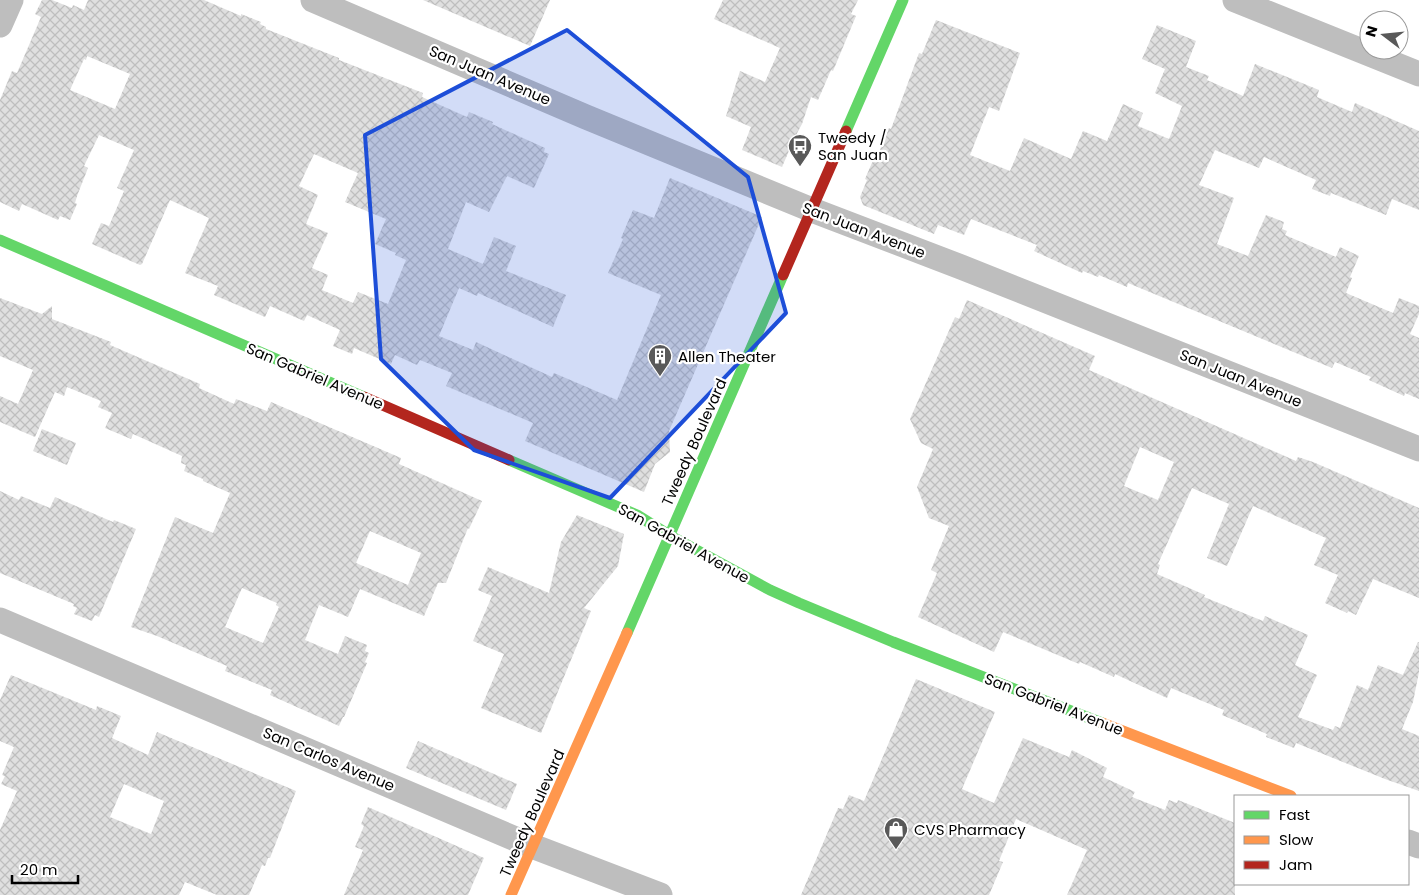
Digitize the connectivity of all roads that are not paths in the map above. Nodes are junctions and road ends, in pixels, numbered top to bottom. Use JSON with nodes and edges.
{"nodes":[{"id":1,"x":11,"y":0,"type":"edge"},
{"id":2,"x":313,"y":0,"type":"edge"},
{"id":3,"x":903,"y":0,"type":"edge"},
{"id":4,"x":1234,"y":0,"type":"edge"},
{"id":5,"x":0,"y":25,"type":"edge"},
{"id":6,"x":1419,"y":74,"type":"edge"},
{"id":7,"x":812,"y":210,"type":"junction"},
{"id":8,"x":0,"y":240,"type":"edge"},
{"id":9,"x":1419,"y":449,"type":"edge"},
{"id":10,"x":669,"y":535,"type":"junction"},
{"id":11,"x":0,"y":620,"type":"edge"},
{"id":12,"x":1287,"y":795,"type":"edge"},
{"id":13,"x":532,"y":846,"type":"junction"},
{"id":14,"x":511,"y":895,"type":"edge"},
{"id":15,"x":660,"y":895,"type":"edge"}],
"edges":[{"from":1,"to":5,"type":"street"},
{"from":2,"to":7,"type":"street","name":"San Juan Avenue"},
{"from":3,"to":7,"type":"street","name":"Tweedy Boulevard"},
{"from":4,"to":6,"type":"street"},
{"from":7,"to":9,"type":"street","name":"San Juan Avenue"},
{"from":7,"to":10,"type":"street","name":"Tweedy Boulevard"},
{"from":8,"to":10,"type":"street","name":"San Gabriel Avenue"},
{"from":10,"to":12,"type":"street","name":"San Gabriel Avenue"},
{"from":10,"to":13,"type":"street","name":"Tweedy Boulevard"},
{"from":11,"to":13,"type":"street","name":"San Carlos Avenue"},
{"from":13,"to":14,"type":"street","name":"Tweedy Boulevard"},
{"from":13,"to":15,"type":"street","name":"San Carlos Avenue"}]}
